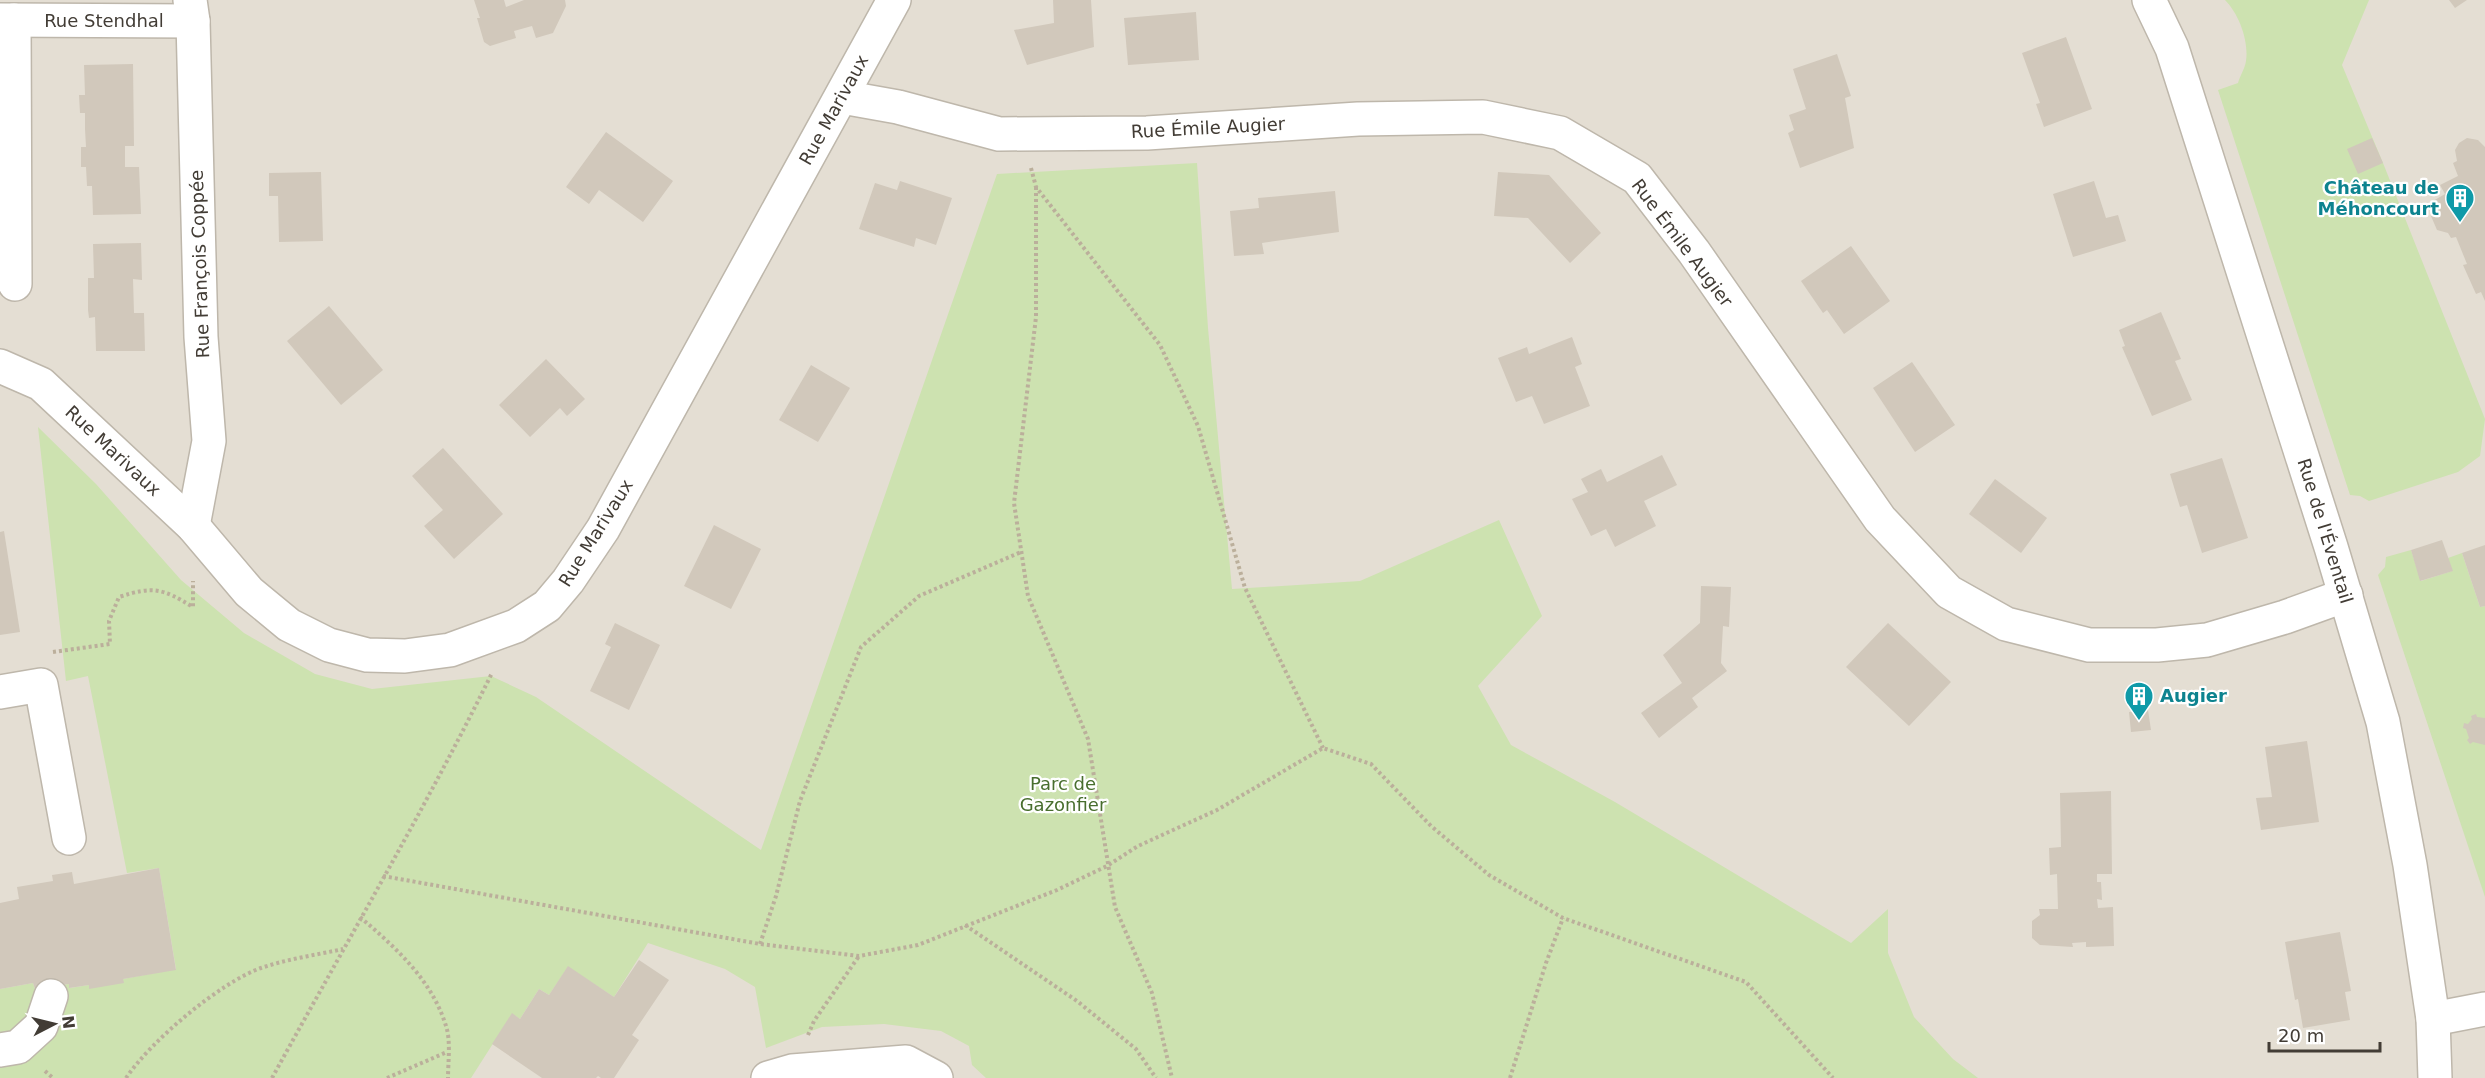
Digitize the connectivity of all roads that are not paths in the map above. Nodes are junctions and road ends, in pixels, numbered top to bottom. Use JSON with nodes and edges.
{"nodes":[{"id":1,"x":894,"y":0,"type":"edge"},
{"id":2,"x":2149,"y":0,"type":"edge"},
{"id":3,"x":192,"y":11,"type":"edge"},
{"id":4,"x":7,"y":20,"type":"edge"},
{"id":5,"x":842,"y":97,"type":"junction"},
{"id":6,"x":15,"y":284,"type":"dead end"},
{"id":7,"x":0,"y":366,"type":"edge"},
{"id":8,"x":194,"y":526,"type":"junction"},
{"id":9,"x":2346,"y":596,"type":"junction"},
{"id":10,"x":0,"y":692,"type":"edge"},
{"id":11,"x":69,"y":838,"type":"dead end"},
{"id":12,"x":51,"y":996,"type":"dead end"},
{"id":13,"x":2485,"y":1010,"type":"edge"},
{"id":14,"x":2433,"y":1019,"type":"junction"},
{"id":15,"x":0,"y":1050,"type":"edge"},
{"id":16,"x":780,"y":1075,"type":"edge"},
{"id":17,"x":936,"y":1078,"type":"edge"},
{"id":18,"x":2435,"y":1078,"type":"edge"}],
"edges":[{"from":1,"to":5,"type":"street","name":"Rue Marivaux"},
{"from":2,"to":9,"type":"street","name":"Rue de l'Éventail"},
{"from":3,"to":4,"type":"street","name":"Rue Stendhal"},
{"from":3,"to":8,"type":"street","name":"Rue François Coppée"},
{"from":4,"to":6,"type":"street","name":"Rue Stendhal"},
{"from":5,"to":8,"type":"street","name":"Rue Marivaux"},
{"from":5,"to":9,"type":"street","name":"Rue Émile Augier"},
{"from":7,"to":8,"type":"street","name":"Rue Marivaux"},
{"from":9,"to":14,"type":"street","name":"Rue de l'Éventail"},
{"from":10,"to":11,"type":"street"},
{"from":12,"to":15,"type":"street"},
{"from":13,"to":14,"type":"street"},
{"from":14,"to":18,"type":"street","name":"Rue de l'Éventail"},
{"from":16,"to":17,"type":"street"}]}
